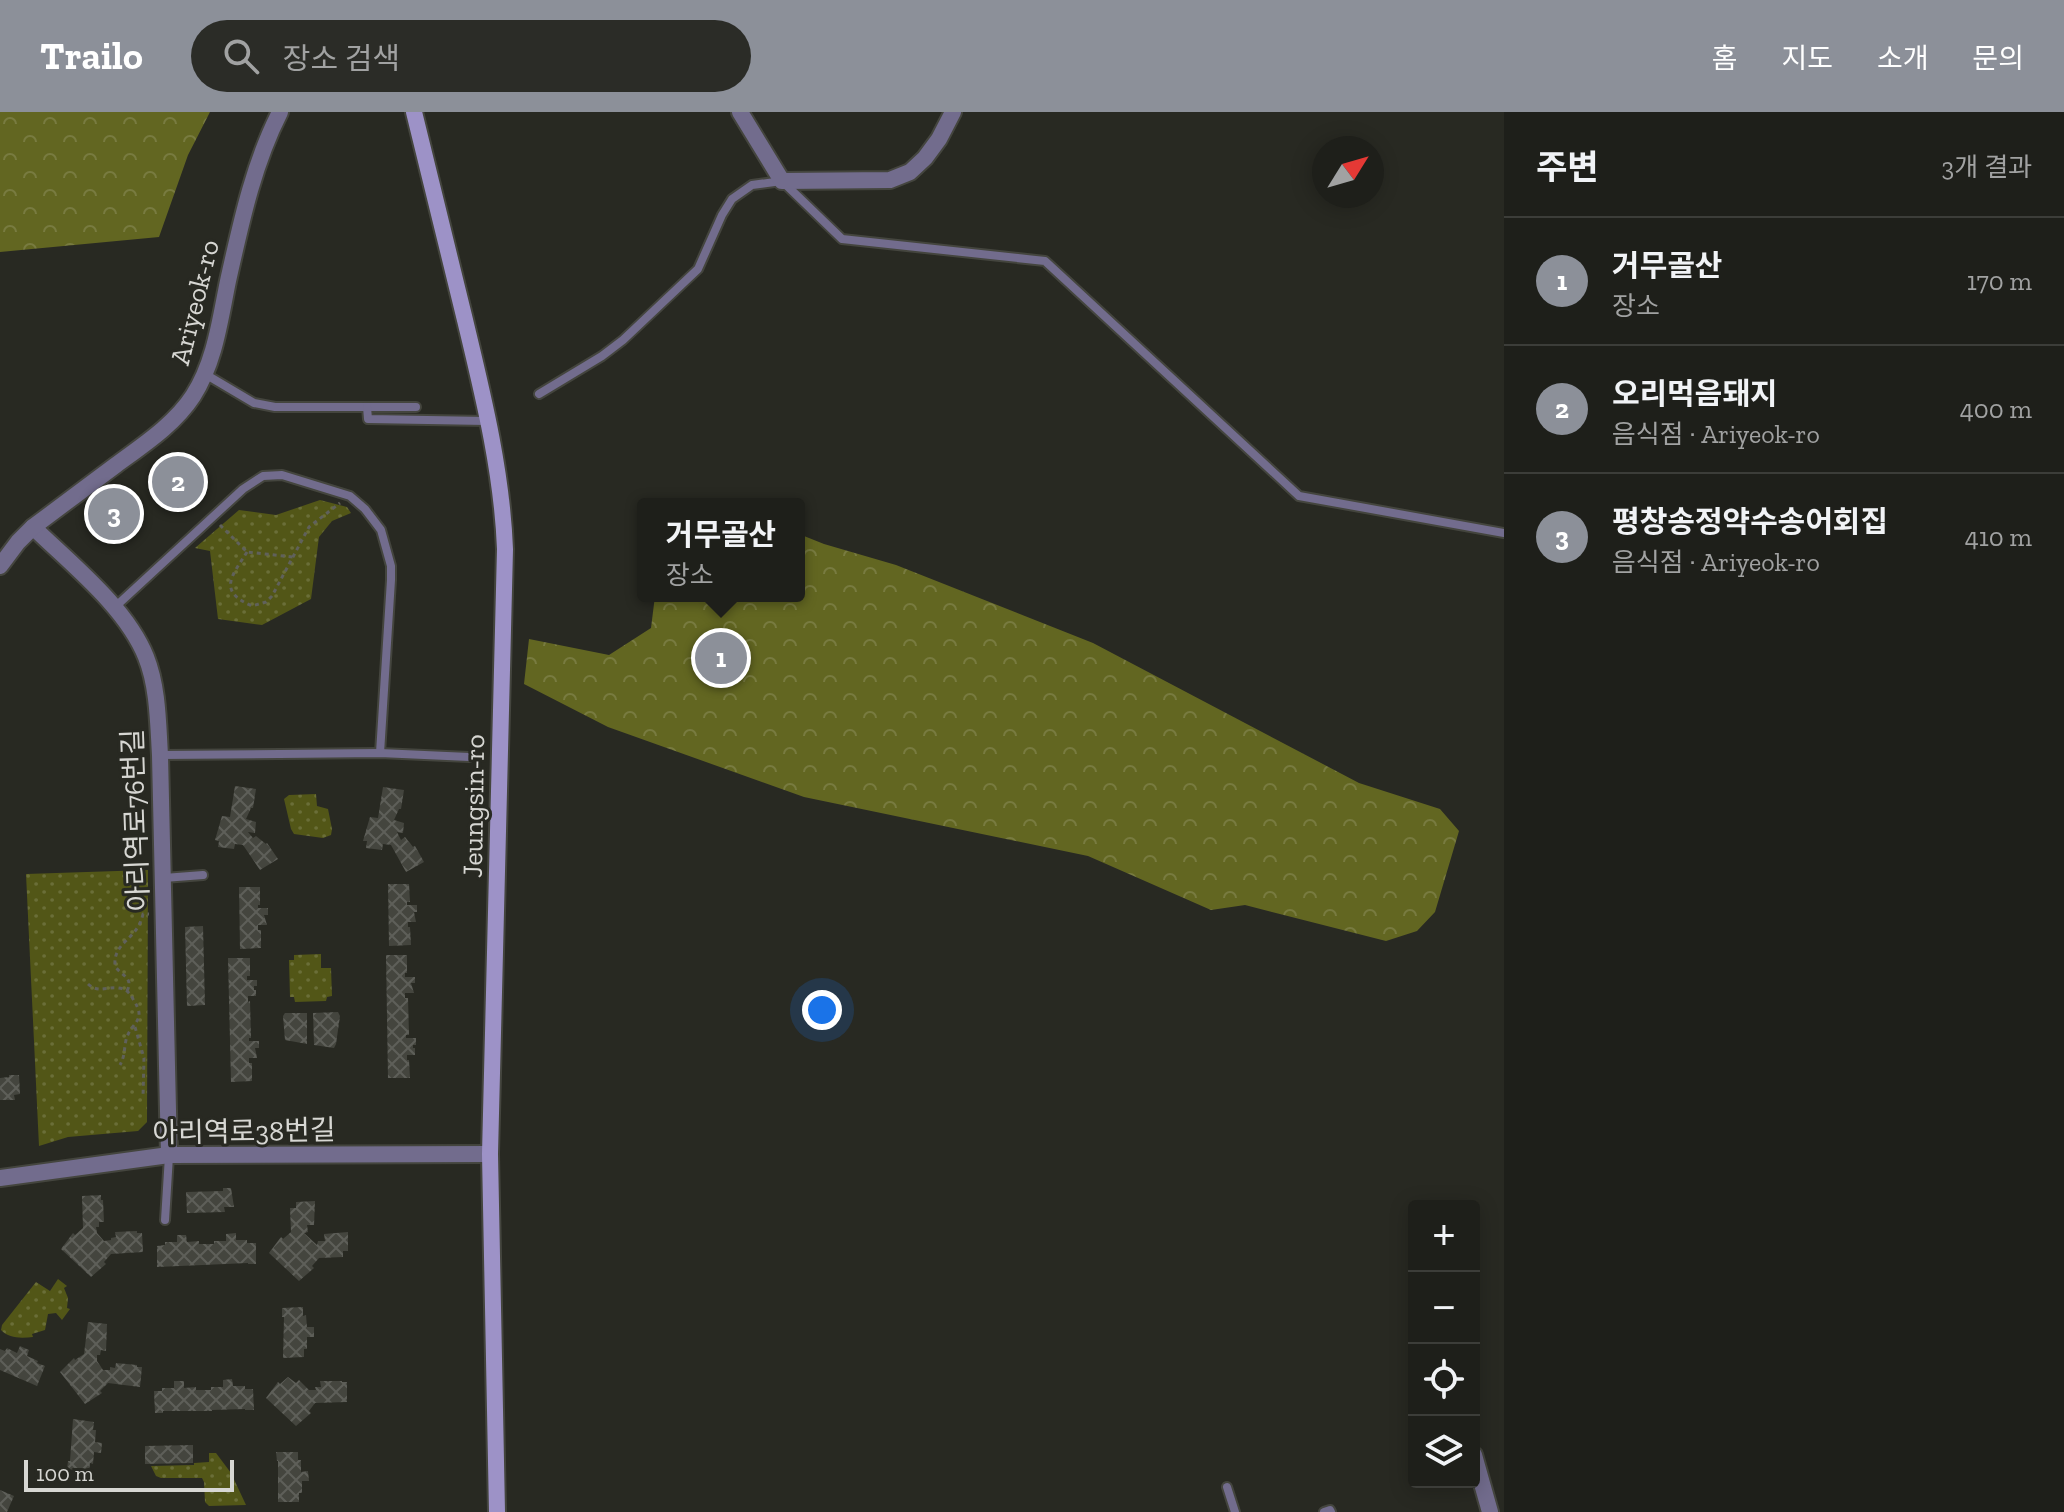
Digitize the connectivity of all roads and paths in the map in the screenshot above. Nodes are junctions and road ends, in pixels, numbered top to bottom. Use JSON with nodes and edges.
{"nodes":[{"id":1,"x":280,"y":112,"type":"edge"},
{"id":2,"x":414,"y":112,"type":"edge"},
{"id":3,"x":740,"y":112,"type":"edge"},
{"id":4,"x":953,"y":112,"type":"edge"},
{"id":5,"x":782,"y":181,"type":"junction"},
{"id":6,"x":205,"y":374,"type":"junction"},
{"id":7,"x":539,"y":394,"type":"dead end"},
{"id":8,"x":367,"y":407,"type":"junction"},
{"id":9,"x":416,"y":407,"type":"dead end"},
{"id":10,"x":488,"y":421,"type":"junction"},
{"id":11,"x":350,"y":496,"type":"junction"},
{"id":12,"x":212,"y":517,"type":"junction"},
{"id":13,"x":33,"y":527,"type":"junction"},
{"id":14,"x":1504,"y":533,"type":"edge"},
{"id":15,"x":247,"y":552,"type":"junction"},
{"id":16,"x":293,"y":557,"type":"junction"},
{"id":17,"x":0,"y":566,"type":"edge"},
{"id":18,"x":115,"y":607,"type":"junction"},
{"id":19,"x":380,"y":753,"type":"junction"},
{"id":20,"x":160,"y":755,"type":"junction"},
{"id":21,"x":469,"y":757,"type":"dead end"},
{"id":22,"x":203,"y":875,"type":"dead end"},
{"id":23,"x":164,"y":878,"type":"junction"},
{"id":24,"x":143,"y":914,"type":"dead end"},
{"id":25,"x":88,"y":984,"type":"dead end"},
{"id":26,"x":127,"y":991,"type":"junction"},
{"id":27,"x":135,"y":1027,"type":"junction"},
{"id":28,"x":120,"y":1065,"type":"dead end"},
{"id":29,"x":143,"y":1097,"type":"dead end"},
{"id":30,"x":490,"y":1154,"type":"junction"},
{"id":31,"x":169,"y":1155,"type":"junction"},
{"id":32,"x":0,"y":1178,"type":"edge"},
{"id":33,"x":165,"y":1220,"type":"dead end"},
{"id":34,"x":1480,"y":1476,"type":"edge"},
{"id":35,"x":1227,"y":1487,"type":"dead end"},
{"id":36,"x":497,"y":1512,"type":"edge"},
{"id":37,"x":1235,"y":1512,"type":"edge"},
{"id":38,"x":1324,"y":1512,"type":"edge"},
{"id":39,"x":1331,"y":1512,"type":"edge"},
{"id":40,"x":1490,"y":1512,"type":"edge"}],
"edges":[{"from":1,"to":6,"type":"street","name":"Ariyeok-ro"},
{"from":2,"to":10,"type":"street","name":"Jeungsin-ro"},
{"from":3,"to":5,"type":"street"},
{"from":4,"to":5,"type":"street"},
{"from":5,"to":7,"type":"lane"},
{"from":5,"to":14,"type":"lane"},
{"from":6,"to":8,"type":"lane"},
{"from":6,"to":13,"type":"street","name":"Ariyeok-ro"},
{"from":8,"to":9,"type":"lane"},
{"from":8,"to":10,"type":"lane"},
{"from":10,"to":30,"type":"street","name":"Jeungsin-ro"},
{"from":11,"to":12,"type":"lane"},
{"from":11,"to":16,"type":"path"},
{"from":11,"to":19,"type":"lane"},
{"from":12,"to":15,"type":"path"},
{"from":12,"to":18,"type":"lane"},
{"from":13,"to":17,"type":"street","name":"Ariyeok-ro"},
{"from":13,"to":18,"type":"street","name":"아리역로76번길"},
{"from":15,"to":16,"type":"path"},
{"from":15,"to":16,"type":"path"},
{"from":18,"to":20,"type":"street","name":"아리역로76번길"},
{"from":19,"to":20,"type":"lane"},
{"from":19,"to":21,"type":"lane"},
{"from":20,"to":23,"type":"street","name":"아리역로76번길"},
{"from":22,"to":23,"type":"lane"},
{"from":23,"to":31,"type":"street","name":"아리역로76번길"},
{"from":24,"to":26,"type":"path"},
{"from":25,"to":26,"type":"path"},
{"from":26,"to":27,"type":"path"},
{"from":27,"to":28,"type":"path"},
{"from":27,"to":29,"type":"path"},
{"from":30,"to":31,"type":"street","name":"아리역로38번길"},
{"from":30,"to":36,"type":"street","name":"Jeungsin-ro"},
{"from":31,"to":32,"type":"street","name":"아리역로38번길"},
{"from":31,"to":33,"type":"lane"},
{"from":34,"to":40,"type":"street"},
{"from":35,"to":37,"type":"lane"},
{"from":38,"to":39,"type":"lane"}]}
